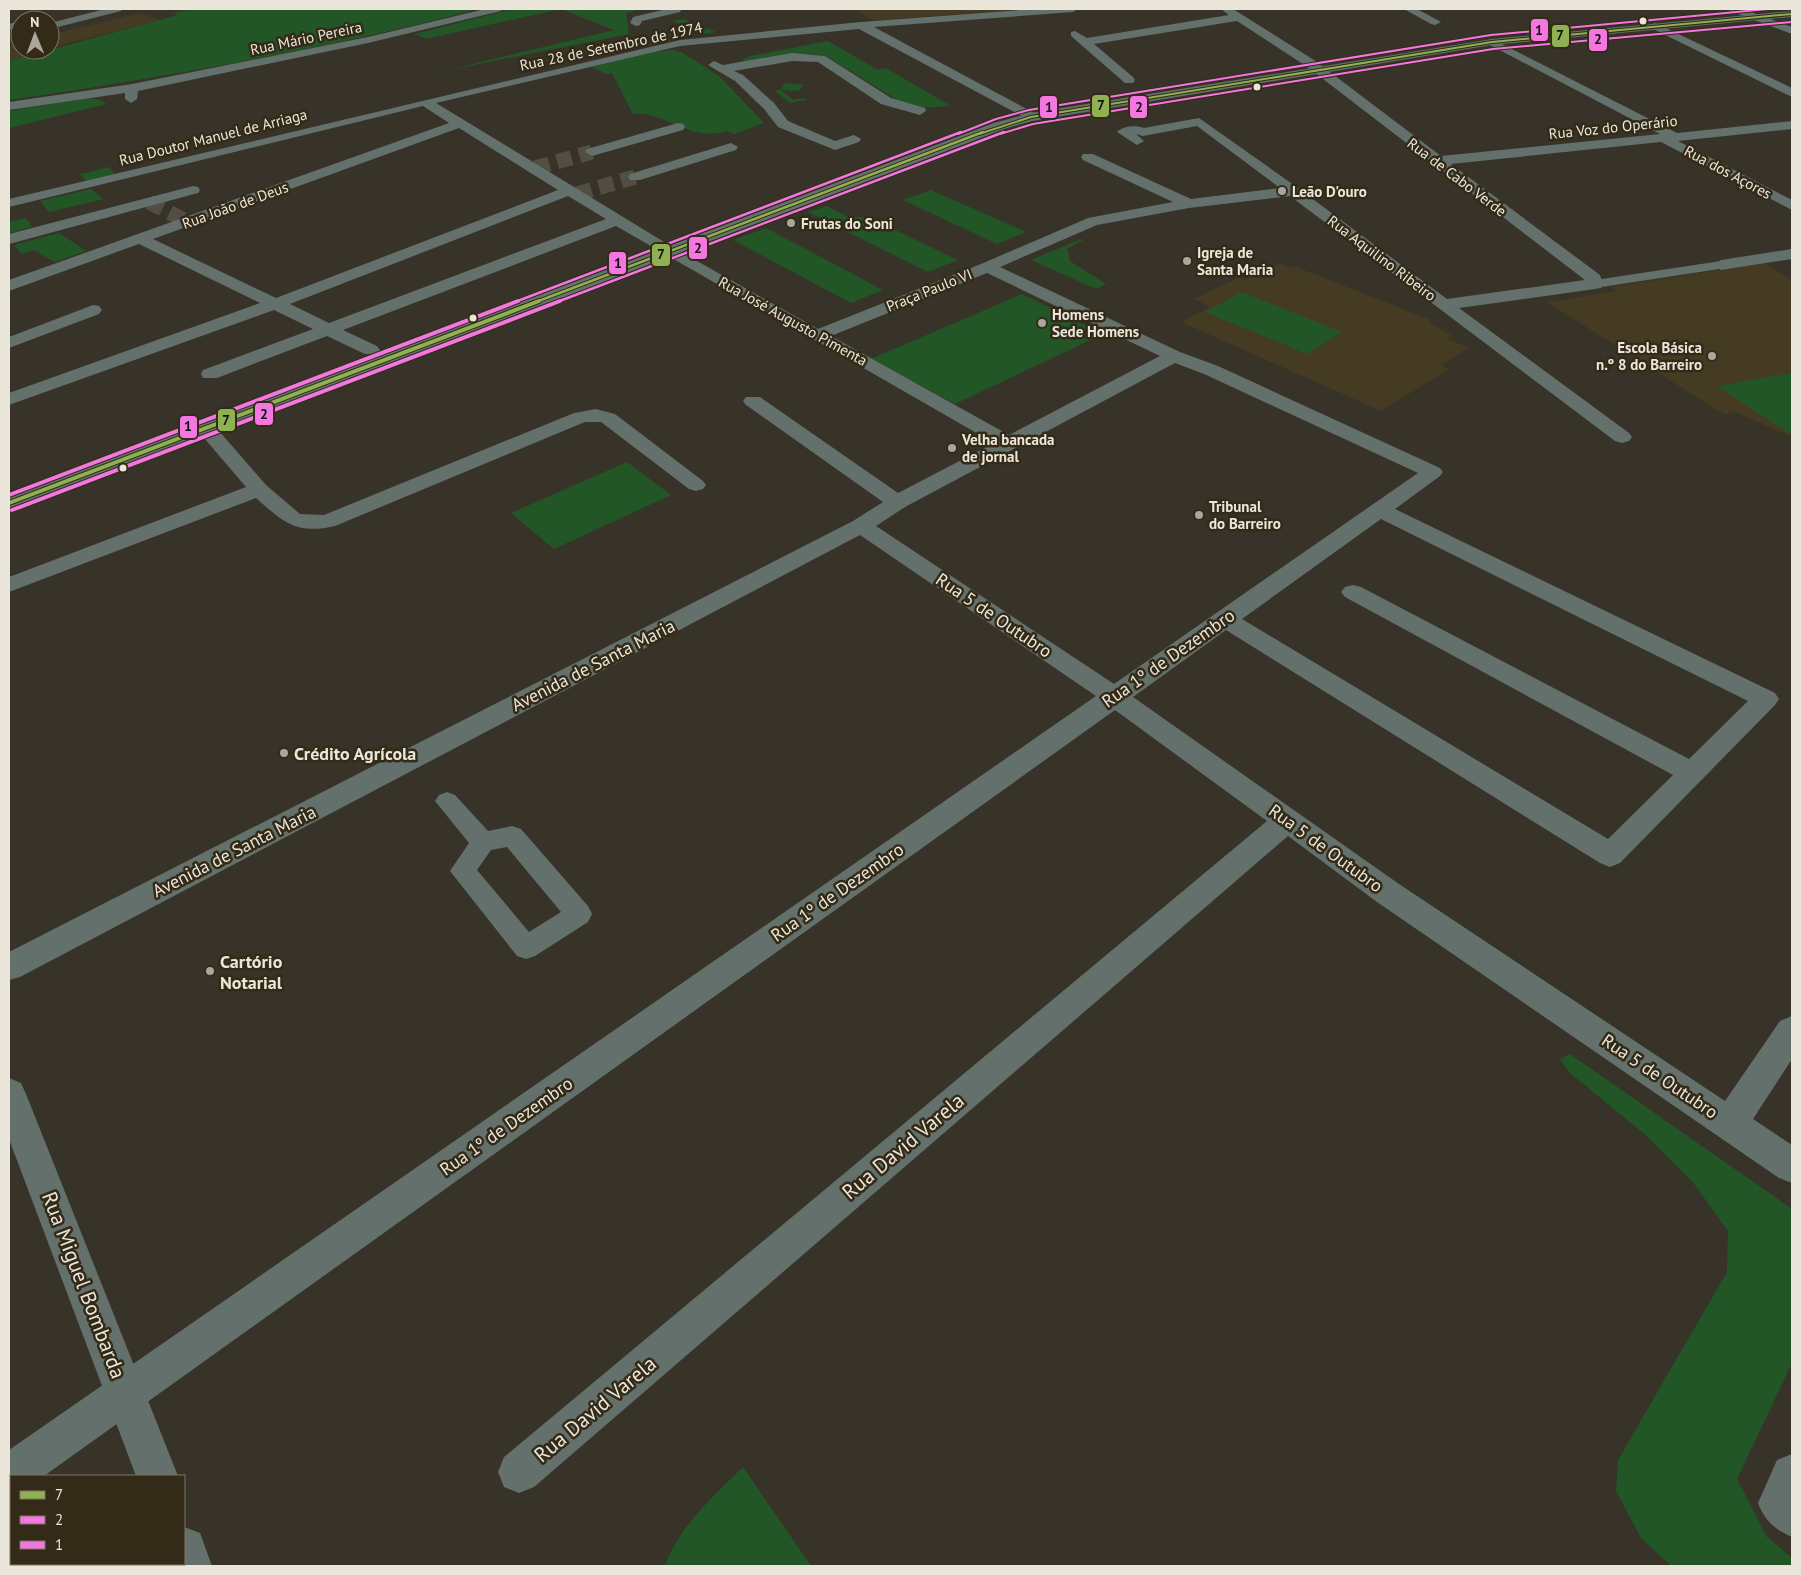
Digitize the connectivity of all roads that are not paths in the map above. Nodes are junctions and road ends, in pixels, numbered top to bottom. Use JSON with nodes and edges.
{"nodes":[{"id":1,"x":80,"y":9,"type":"edge"},
{"id":2,"x":116,"y":9,"type":"edge"},
{"id":3,"x":497,"y":9,"type":"edge"},
{"id":4,"x":673,"y":9,"type":"edge"},
{"id":5,"x":1073,"y":9,"type":"edge"},
{"id":6,"x":1226,"y":9,"type":"edge"},
{"id":7,"x":1409,"y":9,"type":"edge"},
{"id":8,"x":1734,"y":9,"type":"edge"},
{"id":9,"x":1048,"y":11,"type":"junction"},
{"id":10,"x":846,"y":14,"type":"dead end"},
{"id":11,"x":1792,"y":14,"type":"edge"},
{"id":12,"x":60,"y":17,"type":"edge"},
{"id":13,"x":1239,"y":17,"type":"junction"},
{"id":14,"x":1755,"y":17,"type":"junction"},
{"id":15,"x":60,"y":20,"type":"edge"},
{"id":16,"x":1435,"y":22,"type":"dead end"},
{"id":17,"x":636,"y":23,"type":"dead end"},
{"id":18,"x":862,"y":25,"type":"junction"},
{"id":19,"x":1655,"y":26,"type":"junction"},
{"id":20,"x":1792,"y":31,"type":"edge"},
{"id":21,"x":1084,"y":42,"type":"junction"},
{"id":22,"x":1492,"y":42,"type":"junction"},
{"id":23,"x":680,"y":44,"type":"junction"},
{"id":24,"x":722,"y":69,"type":"junction"},
{"id":25,"x":1318,"y":70,"type":"junction"},
{"id":26,"x":1129,"y":80,"type":"dead end"},
{"id":27,"x":1792,"y":93,"type":"edge"},
{"id":28,"x":426,"y":102,"type":"junction"},
{"id":29,"x":9,"y":106,"type":"edge"},
{"id":30,"x":920,"y":111,"type":"dead end"},
{"id":31,"x":1031,"y":117,"type":"junction"},
{"id":32,"x":461,"y":123,"type":"junction"},
{"id":33,"x":1792,"y":125,"type":"edge"},
{"id":34,"x":678,"y":127,"type":"dead end"},
{"id":35,"x":1669,"y":137,"type":"junction"},
{"id":36,"x":854,"y":139,"type":"dead end"},
{"id":37,"x":1137,"y":141,"type":"dead end"},
{"id":38,"x":731,"y":147,"type":"dead end"},
{"id":39,"x":592,"y":152,"type":"tunnel mouth"},
{"id":40,"x":1088,"y":157,"type":"dead end"},
{"id":41,"x":1436,"y":161,"type":"junction"},
{"id":42,"x":635,"y":177,"type":"tunnel mouth"},
{"id":43,"x":193,"y":190,"type":"dead end"},
{"id":44,"x":572,"y":190,"type":"junction"},
{"id":45,"x":1294,"y":191,"type":"junction"},
{"id":46,"x":9,"y":203,"type":"edge"},
{"id":47,"x":1189,"y":204,"type":"junction"},
{"id":48,"x":1792,"y":206,"type":"edge"},
{"id":49,"x":618,"y":220,"type":"junction"},
{"id":50,"x":9,"y":239,"type":"edge"},
{"id":51,"x":140,"y":240,"type":"junction"},
{"id":52,"x":668,"y":251,"type":"junction"},
{"id":53,"x":1792,"y":254,"type":"edge"},
{"id":54,"x":1720,"y":265,"type":"joint"},
{"id":55,"x":987,"y":267,"type":"junction"},
{"id":56,"x":1595,"y":284,"type":"junction"},
{"id":57,"x":9,"y":286,"type":"edge"},
{"id":58,"x":275,"y":304,"type":"junction"},
{"id":59,"x":1444,"y":305,"type":"junction"},
{"id":60,"x":93,"y":310,"type":"dead end"},
{"id":61,"x":328,"y":328,"type":"junction"},
{"id":62,"x":818,"y":335,"type":"junction"},
{"id":63,"x":9,"y":342,"type":"edge"},
{"id":64,"x":371,"y":350,"type":"dead end"},
{"id":65,"x":1174,"y":356,"type":"junction"},
{"id":66,"x":210,"y":374,"type":"dead end"},
{"id":67,"x":9,"y":399,"type":"edge"},
{"id":68,"x":753,"y":400,"type":"dead end"},
{"id":69,"x":205,"y":427,"type":"junction"},
{"id":70,"x":1622,"y":437,"type":"dead end"},
{"id":71,"x":1008,"y":443,"type":"junction"},
{"id":72,"x":696,"y":485,"type":"dead end"},
{"id":73,"x":259,"y":489,"type":"junction"},
{"id":74,"x":897,"y":502,"type":"junction"},
{"id":75,"x":9,"y":504,"type":"edge"},
{"id":76,"x":1381,"y":510,"type":"junction"},
{"id":77,"x":861,"y":526,"type":"junction"},
{"id":78,"x":9,"y":585,"type":"edge"},
{"id":79,"x":1353,"y":592,"type":"dead end"},
{"id":80,"x":1223,"y":618,"type":"junction"},
{"id":81,"x":1114,"y":696,"type":"junction"},
{"id":82,"x":1692,"y":773,"type":"junction"},
{"id":83,"x":447,"y":801,"type":"dead end"},
{"id":84,"x":1288,"y":820,"type":"junction"},
{"id":85,"x":483,"y":842,"type":"junction"},
{"id":86,"x":9,"y":967,"type":"edge"},
{"id":87,"x":1792,"y":1031,"type":"edge"},
{"id":88,"x":9,"y":1094,"type":"edge"},
{"id":89,"x":1730,"y":1123,"type":"junction"},
{"id":90,"x":1792,"y":1166,"type":"edge"},
{"id":91,"x":126,"y":1394,"type":"junction"},
{"id":92,"x":520,"y":1472,"type":"dead end"},
{"id":93,"x":9,"y":1475,"type":"edge"},
{"id":94,"x":157,"y":1475,"type":"edge"},
{"id":95,"x":1792,"y":1475,"type":"edge"},
{"id":96,"x":1792,"y":1515,"type":"edge"},
{"id":97,"x":185,"y":1552,"type":"edge"},
{"id":98,"x":190,"y":1566,"type":"edge"}],
"edges":[{"from":1,"to":12,"type":"street"},
{"from":2,"to":15,"type":"street"},
{"from":3,"to":29,"type":"street","name":"Rua Mário Pereira"},
{"from":4,"to":17,"type":"street"},
{"from":5,"to":9,"type":"street","name":"Rua 28 de Setembro de 1974"},
{"from":6,"to":13,"type":"street","name":"Rua de Cabo Verde"},
{"from":7,"to":16,"type":"street"},
{"from":8,"to":14,"type":"street"},
{"from":9,"to":18,"type":"street","name":"Rua 28 de Setembro de 1974"},
{"from":9,"to":21,"type":"street"},
{"from":10,"to":18,"type":"street"},
{"from":11,"to":14,"type":"street"},
{"from":13,"to":21,"type":"street"},
{"from":13,"to":25,"type":"street","name":"Rua de Cabo Verde"},
{"from":14,"to":19,"type":"street"},
{"from":14,"to":20,"type":"street"},
{"from":18,"to":23,"type":"street","name":"Rua 28 de Setembro de 1974"},
{"from":18,"to":31,"type":"street"},
{"from":19,"to":22,"type":"street"},
{"from":19,"to":27,"type":"street"},
{"from":21,"to":26,"type":"street"},
{"from":22,"to":25,"type":"street"},
{"from":22,"to":35,"type":"street","name":"Rua dos Açores"},
{"from":23,"to":24,"type":"street"},
{"from":23,"to":28,"type":"street","name":"Rua 28 de Setembro de 1974"},
{"from":24,"to":30,"type":"street"},
{"from":24,"to":36,"type":"street"},
{"from":25,"to":31,"type":"street"},
{"from":25,"to":41,"type":"street","name":"Rua de Cabo Verde"},
{"from":28,"to":32,"type":"street","name":"Rua José Augusto Pimenta"},
{"from":28,"to":46,"type":"street","name":"Rua Doutor Manuel de Arriaga"},
{"from":31,"to":52,"type":"street"},
{"from":32,"to":44,"type":"street","name":"Rua José Augusto Pimenta"},
{"from":32,"to":51,"type":"street","name":"Rua João de Deus"},
{"from":33,"to":35,"type":"street","name":"Rua Voz do Operário"},
{"from":34,"to":39,"type":"street"},
{"from":35,"to":41,"type":"street","name":"Rua Voz do Operário"},
{"from":35,"to":48,"type":"street","name":"Rua dos Açores"},
{"from":37,"to":45,"type":"street","name":"Rua Aquilino Ribeiro"},
{"from":38,"to":42,"type":"street"},
{"from":40,"to":47,"type":"street"},
{"from":41,"to":56,"type":"street","name":"Rua de Cabo Verde"},
{"from":43,"to":50,"type":"street"},
{"from":44,"to":49,"type":"street","name":"Rua José Augusto Pimenta"},
{"from":44,"to":58,"type":"street"},
{"from":45,"to":47,"type":"street"},
{"from":45,"to":59,"type":"street","name":"Rua Aquilino Ribeiro"},
{"from":47,"to":55,"type":"street"},
{"from":49,"to":52,"type":"street","name":"Rua José Augusto Pimenta"},
{"from":49,"to":61,"type":"street"},
{"from":51,"to":57,"type":"street","name":"Rua João de Deus"},
{"from":51,"to":58,"type":"street"},
{"from":52,"to":62,"type":"street","name":"Rua José Augusto Pimenta"},
{"from":52,"to":69,"type":"street"},
{"from":53,"to":54,"type":"street","name":"Rua Aquilino Ribeiro"},
{"from":54,"to":56,"type":"street","name":"Rua Aquilino Ribeiro"},
{"from":55,"to":62,"type":"street","name":"Praça Paulo VI"},
{"from":55,"to":65,"type":"street","name":"Praça Paulo VI"},
{"from":56,"to":59,"type":"street","name":"Rua Aquilino Ribeiro"},
{"from":58,"to":61,"type":"street"},
{"from":58,"to":67,"type":"street"},
{"from":59,"to":70,"type":"street"},
{"from":60,"to":63,"type":"street"},
{"from":61,"to":64,"type":"street"},
{"from":61,"to":66,"type":"street"},
{"from":62,"to":71,"type":"street","name":"Rua José Augusto Pimenta"},
{"from":65,"to":71,"type":"street","name":"Avenida de Santa Maria"},
{"from":65,"to":76,"type":"street","name":"Rua 1º de Dezembro"},
{"from":68,"to":74,"type":"street"},
{"from":69,"to":73,"type":"street"},
{"from":69,"to":75,"type":"street"},
{"from":71,"to":74,"type":"street","name":"Avenida de Santa Maria"},
{"from":72,"to":73,"type":"street"},
{"from":73,"to":78,"type":"street"},
{"from":74,"to":77,"type":"street","name":"Avenida de Santa Maria"},
{"from":76,"to":80,"type":"street","name":"Rua 1º de Dezembro"},
{"from":76,"to":82,"type":"street"},
{"from":77,"to":81,"type":"street","name":"Rua 5 de Outubro"},
{"from":77,"to":86,"type":"street","name":"Avenida de Santa Maria"},
{"from":79,"to":82,"type":"street"},
{"from":80,"to":81,"type":"street","name":"Rua 1º de Dezembro"},
{"from":80,"to":82,"type":"street"},
{"from":81,"to":84,"type":"street","name":"Rua 5 de Outubro"},
{"from":81,"to":91,"type":"street","name":"Rua 1º de Dezembro"},
{"from":83,"to":85,"type":"street"},
{"from":84,"to":89,"type":"street","name":"Rua 5 de Outubro"},
{"from":84,"to":92,"type":"street","name":"Rua David Varela"},
{"from":85,"to":85,"type":"street"},
{"from":87,"to":89,"type":"street"},
{"from":88,"to":91,"type":"street","name":"Rua Miguel Bombarda"},
{"from":89,"to":90,"type":"street","name":"Rua 5 de Outubro"},
{"from":91,"to":93,"type":"street","name":"Rua 1º de Dezembro"},
{"from":91,"to":94,"type":"street","name":"Rua Miguel Bombarda"},
{"from":95,"to":96,"type":"street"},
{"from":97,"to":98,"type":"street"}]}
